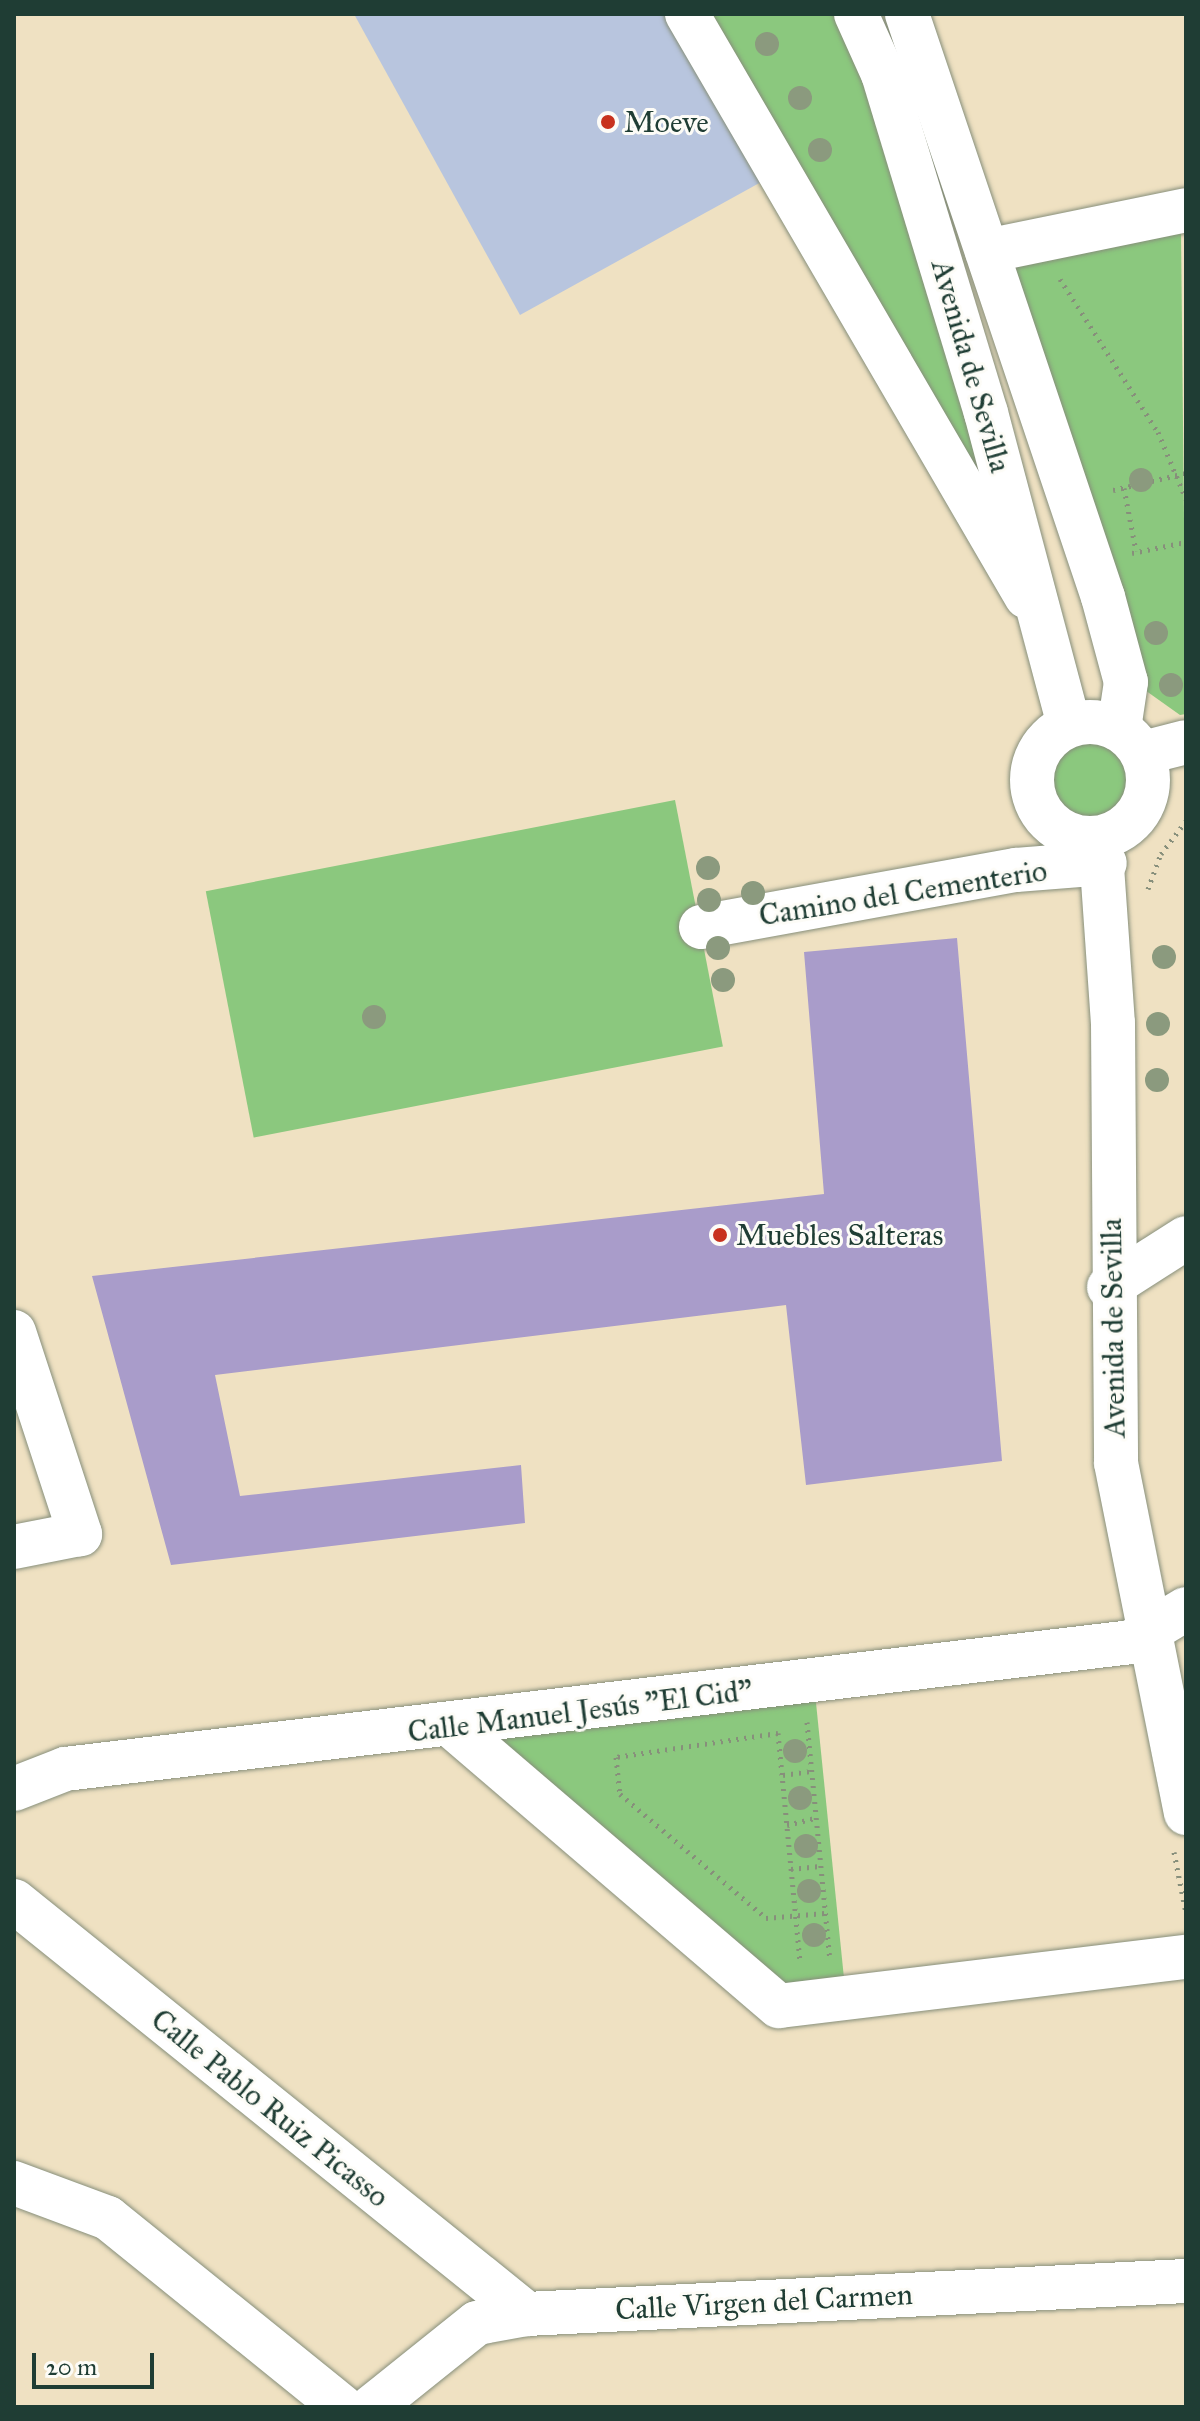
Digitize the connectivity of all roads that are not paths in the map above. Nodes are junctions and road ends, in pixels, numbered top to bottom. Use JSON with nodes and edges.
{"nodes":[{"id":1,"x":856,"y":14,"type":"edge"},
{"id":2,"x":907,"y":14,"type":"edge"},
{"id":3,"x":690,"y":16,"type":"edge"},
{"id":4,"x":1186,"y":210,"type":"edge"},
{"id":5,"x":987,"y":251,"type":"junction"},
{"id":6,"x":1048,"y":636,"type":"junction"},
{"id":7,"x":1069,"y":725,"type":"junction"},
{"id":8,"x":1131,"y":741,"type":"junction"},
{"id":9,"x":1186,"y":742,"type":"edge"},
{"id":10,"x":1102,"y":850,"type":"junction"},
{"id":11,"x":701,"y":927,"type":"dead end"},
{"id":12,"x":1186,"y":1238,"type":"edge"},
{"id":13,"x":1109,"y":1287,"type":"junction"},
{"id":14,"x":14,"y":1332,"type":"edge"},
{"id":15,"x":14,"y":1547,"type":"edge"},
{"id":16,"x":1186,"y":1609,"type":"edge"},
{"id":17,"x":1148,"y":1633,"type":"junction"},
{"id":18,"x":453,"y":1727,"type":"junction"},
{"id":19,"x":14,"y":1789,"type":"edge"},
{"id":20,"x":1186,"y":1813,"type":"edge"},
{"id":21,"x":14,"y":1901,"type":"edge"},
{"id":22,"x":1186,"y":1957,"type":"edge"},
{"id":23,"x":14,"y":2183,"type":"edge"},
{"id":24,"x":1186,"y":2281,"type":"edge"},
{"id":25,"x":527,"y":2314,"type":"junction"},
{"id":26,"x":318,"y":2401,"type":"edge"},
{"id":27,"x":372,"y":2407,"type":"edge"}],
"edges":[{"from":1,"to":6,"type":"street","name":"Avenida de Sevilla"},
{"from":2,"to":5,"type":"street"},
{"from":3,"to":6,"type":"street"},
{"from":4,"to":5,"type":"street"},
{"from":5,"to":8,"type":"street"},
{"from":6,"to":7,"type":"street","name":"Avenida de Sevilla"},
{"from":7,"to":8,"type":"street"},
{"from":7,"to":10,"type":"street"},
{"from":8,"to":9,"type":"street"},
{"from":8,"to":10,"type":"street"},
{"from":10,"to":11,"type":"street","name":"Camino del Cementerio"},
{"from":10,"to":13,"type":"street","name":"Avenida de Sevilla"},
{"from":12,"to":13,"type":"street"},
{"from":13,"to":17,"type":"street","name":"Avenida de Sevilla"},
{"from":14,"to":15,"type":"street"},
{"from":16,"to":17,"type":"street","name":"Calle Manuel Jesús \"El Cid\""},
{"from":17,"to":18,"type":"street","name":"Calle Manuel Jesús \"El Cid\""},
{"from":17,"to":20,"type":"street","name":"Avenida de Sevilla"},
{"from":18,"to":19,"type":"street","name":"Calle Manuel Jesús \"El Cid\""},
{"from":18,"to":22,"type":"street"},
{"from":21,"to":25,"type":"street","name":"Calle Pablo Ruiz Picasso"},
{"from":23,"to":26,"type":"street"},
{"from":24,"to":25,"type":"street","name":"Calle Virgen del Carmen"},
{"from":25,"to":27,"type":"street","name":"Calle Virgen del Carmen"}]}
